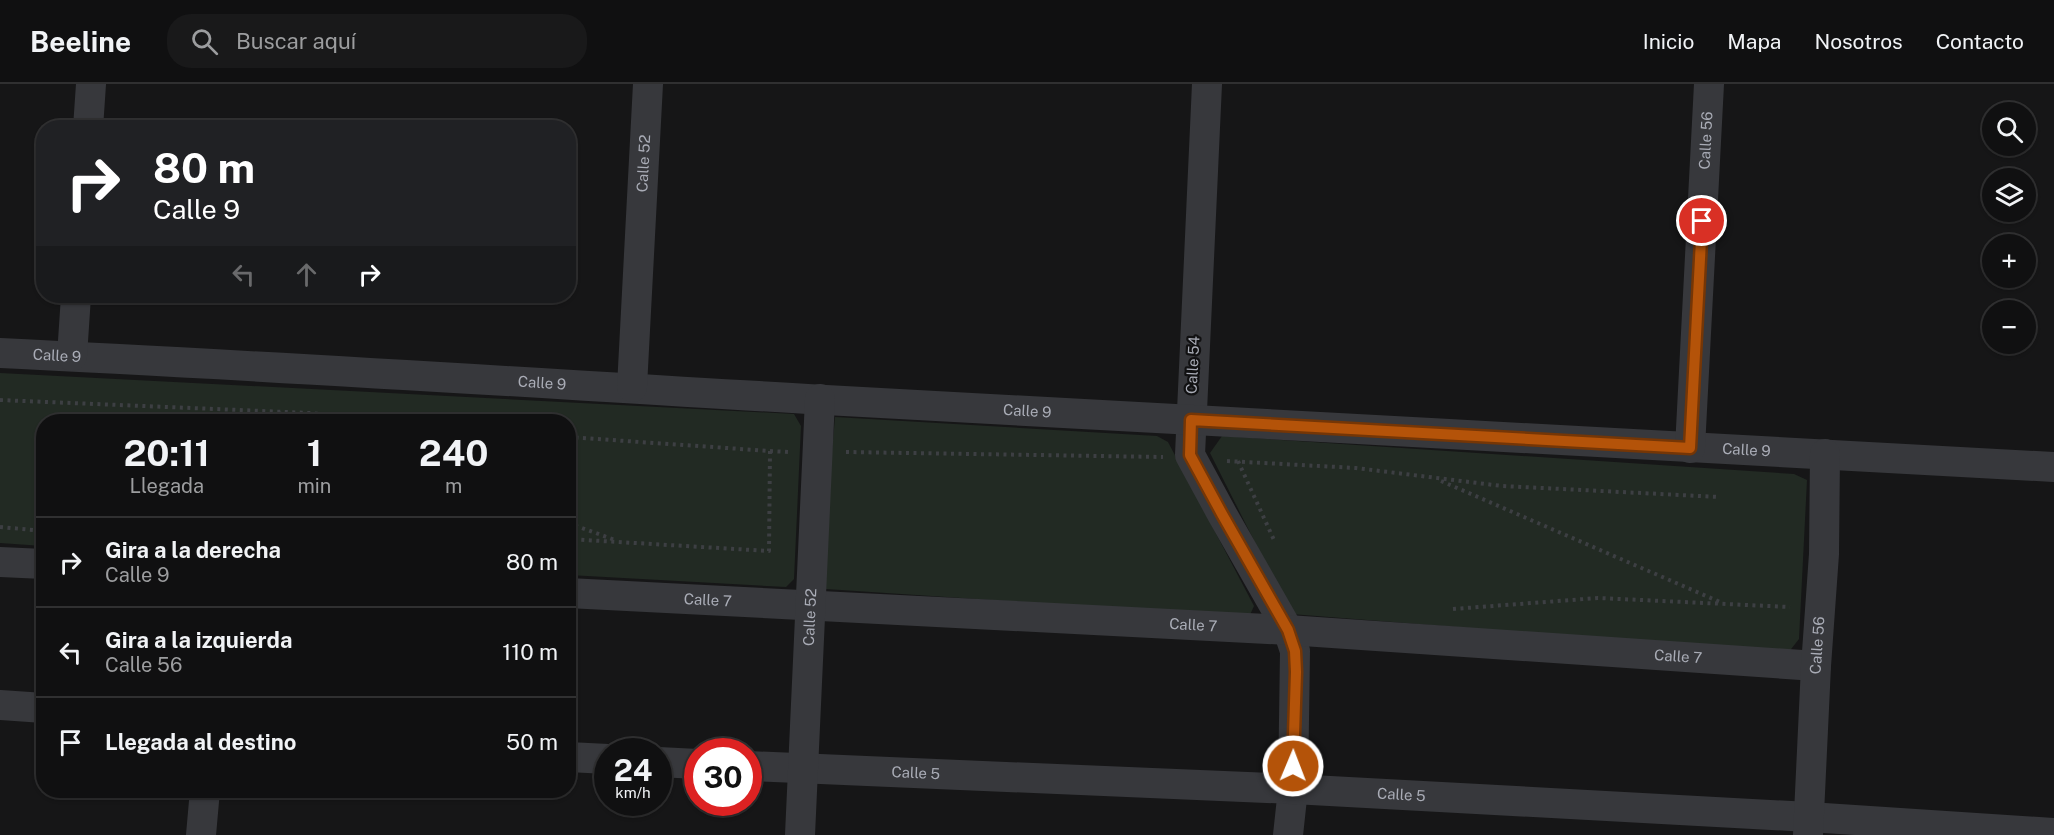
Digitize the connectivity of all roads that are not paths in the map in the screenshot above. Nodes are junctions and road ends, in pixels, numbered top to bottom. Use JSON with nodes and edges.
{"nodes":[{"id":1,"x":91,"y":84,"type":"edge"},
{"id":2,"x":648,"y":84,"type":"edge"},
{"id":3,"x":1207,"y":84,"type":"edge"},
{"id":4,"x":1709,"y":84,"type":"edge"},
{"id":5,"x":89,"y":120,"type":"edge"},
{"id":6,"x":76,"y":303,"type":"edge"},
{"id":7,"x":0,"y":353,"type":"edge"},
{"id":8,"x":72,"y":356,"type":"junction"},
{"id":9,"x":632,"y":387,"type":"junction"},
{"id":10,"x":820,"y":399,"type":"junction"},
{"id":11,"x":1191,"y":420,"type":"junction"},
{"id":12,"x":1690,"y":448,"type":"junction"},
{"id":13,"x":1825,"y":454,"type":"junction"},
{"id":14,"x":2054,"y":467,"type":"edge"},
{"id":15,"x":0,"y":562,"type":"edge"},
{"id":16,"x":36,"y":564,"type":"edge"},
{"id":17,"x":576,"y":593,"type":"edge"},
{"id":18,"x":812,"y":606,"type":"junction"},
{"id":19,"x":1288,"y":630,"type":"junction"},
{"id":20,"x":1816,"y":666,"type":"junction"},
{"id":21,"x":0,"y":705,"type":"edge"},
{"id":22,"x":36,"y":707,"type":"edge"},
{"id":23,"x":576,"y":757,"type":"edge"},
{"id":24,"x":594,"y":758,"type":"edge"},
{"id":25,"x":762,"y":767,"type":"edge"},
{"id":26,"x":802,"y":769,"type":"junction"},
{"id":27,"x":1293,"y":789,"type":"junction"},
{"id":28,"x":204,"y":798,"type":"edge"},
{"id":29,"x":1808,"y":826,"type":"edge"},
{"id":30,"x":2054,"y":833,"type":"edge"},
{"id":31,"x":201,"y":835,"type":"edge"},
{"id":32,"x":800,"y":835,"type":"edge"},
{"id":33,"x":1288,"y":835,"type":"edge"}],
"edges":[{"from":1,"to":5,"type":"street"},
{"from":2,"to":9,"type":"street","name":"Calle 52"},
{"from":3,"to":11,"type":"street","name":"Calle 54"},
{"from":4,"to":12,"type":"street","name":"Calle 56"},
{"from":6,"to":8,"type":"street"},
{"from":7,"to":8,"type":"street","name":"Calle 9"},
{"from":8,"to":9,"type":"street","name":"Calle 9"},
{"from":9,"to":10,"type":"street","name":"Calle 9"},
{"from":10,"to":11,"type":"street","name":"Calle 9"},
{"from":10,"to":18,"type":"street","name":"Calle 52"},
{"from":11,"to":12,"type":"street","name":"Calle 9"},
{"from":11,"to":19,"type":"street","name":"Calle 54"},
{"from":12,"to":13,"type":"street","name":"Calle 9"},
{"from":13,"to":14,"type":"street","name":"Calle 9"},
{"from":13,"to":20,"type":"street","name":"Calle 56"},
{"from":15,"to":16,"type":"street"},
{"from":17,"to":18,"type":"street","name":"Calle 7"},
{"from":18,"to":19,"type":"street","name":"Calle 7"},
{"from":18,"to":26,"type":"street","name":"Calle 52"},
{"from":19,"to":20,"type":"street","name":"Calle 7"},
{"from":19,"to":27,"type":"street","name":"Calle 54"},
{"from":20,"to":29,"type":"street","name":"Calle 56"},
{"from":21,"to":22,"type":"street"},
{"from":23,"to":24,"type":"street"},
{"from":25,"to":26,"type":"street","name":"Calle 5"},
{"from":26,"to":27,"type":"street","name":"Calle 5"},
{"from":26,"to":32,"type":"street","name":"Calle 52"},
{"from":27,"to":29,"type":"street","name":"Calle 5"},
{"from":27,"to":33,"type":"street","name":"Calle 54"},
{"from":28,"to":31,"type":"street"},
{"from":29,"to":30,"type":"street","name":"Calle 5"}]}
